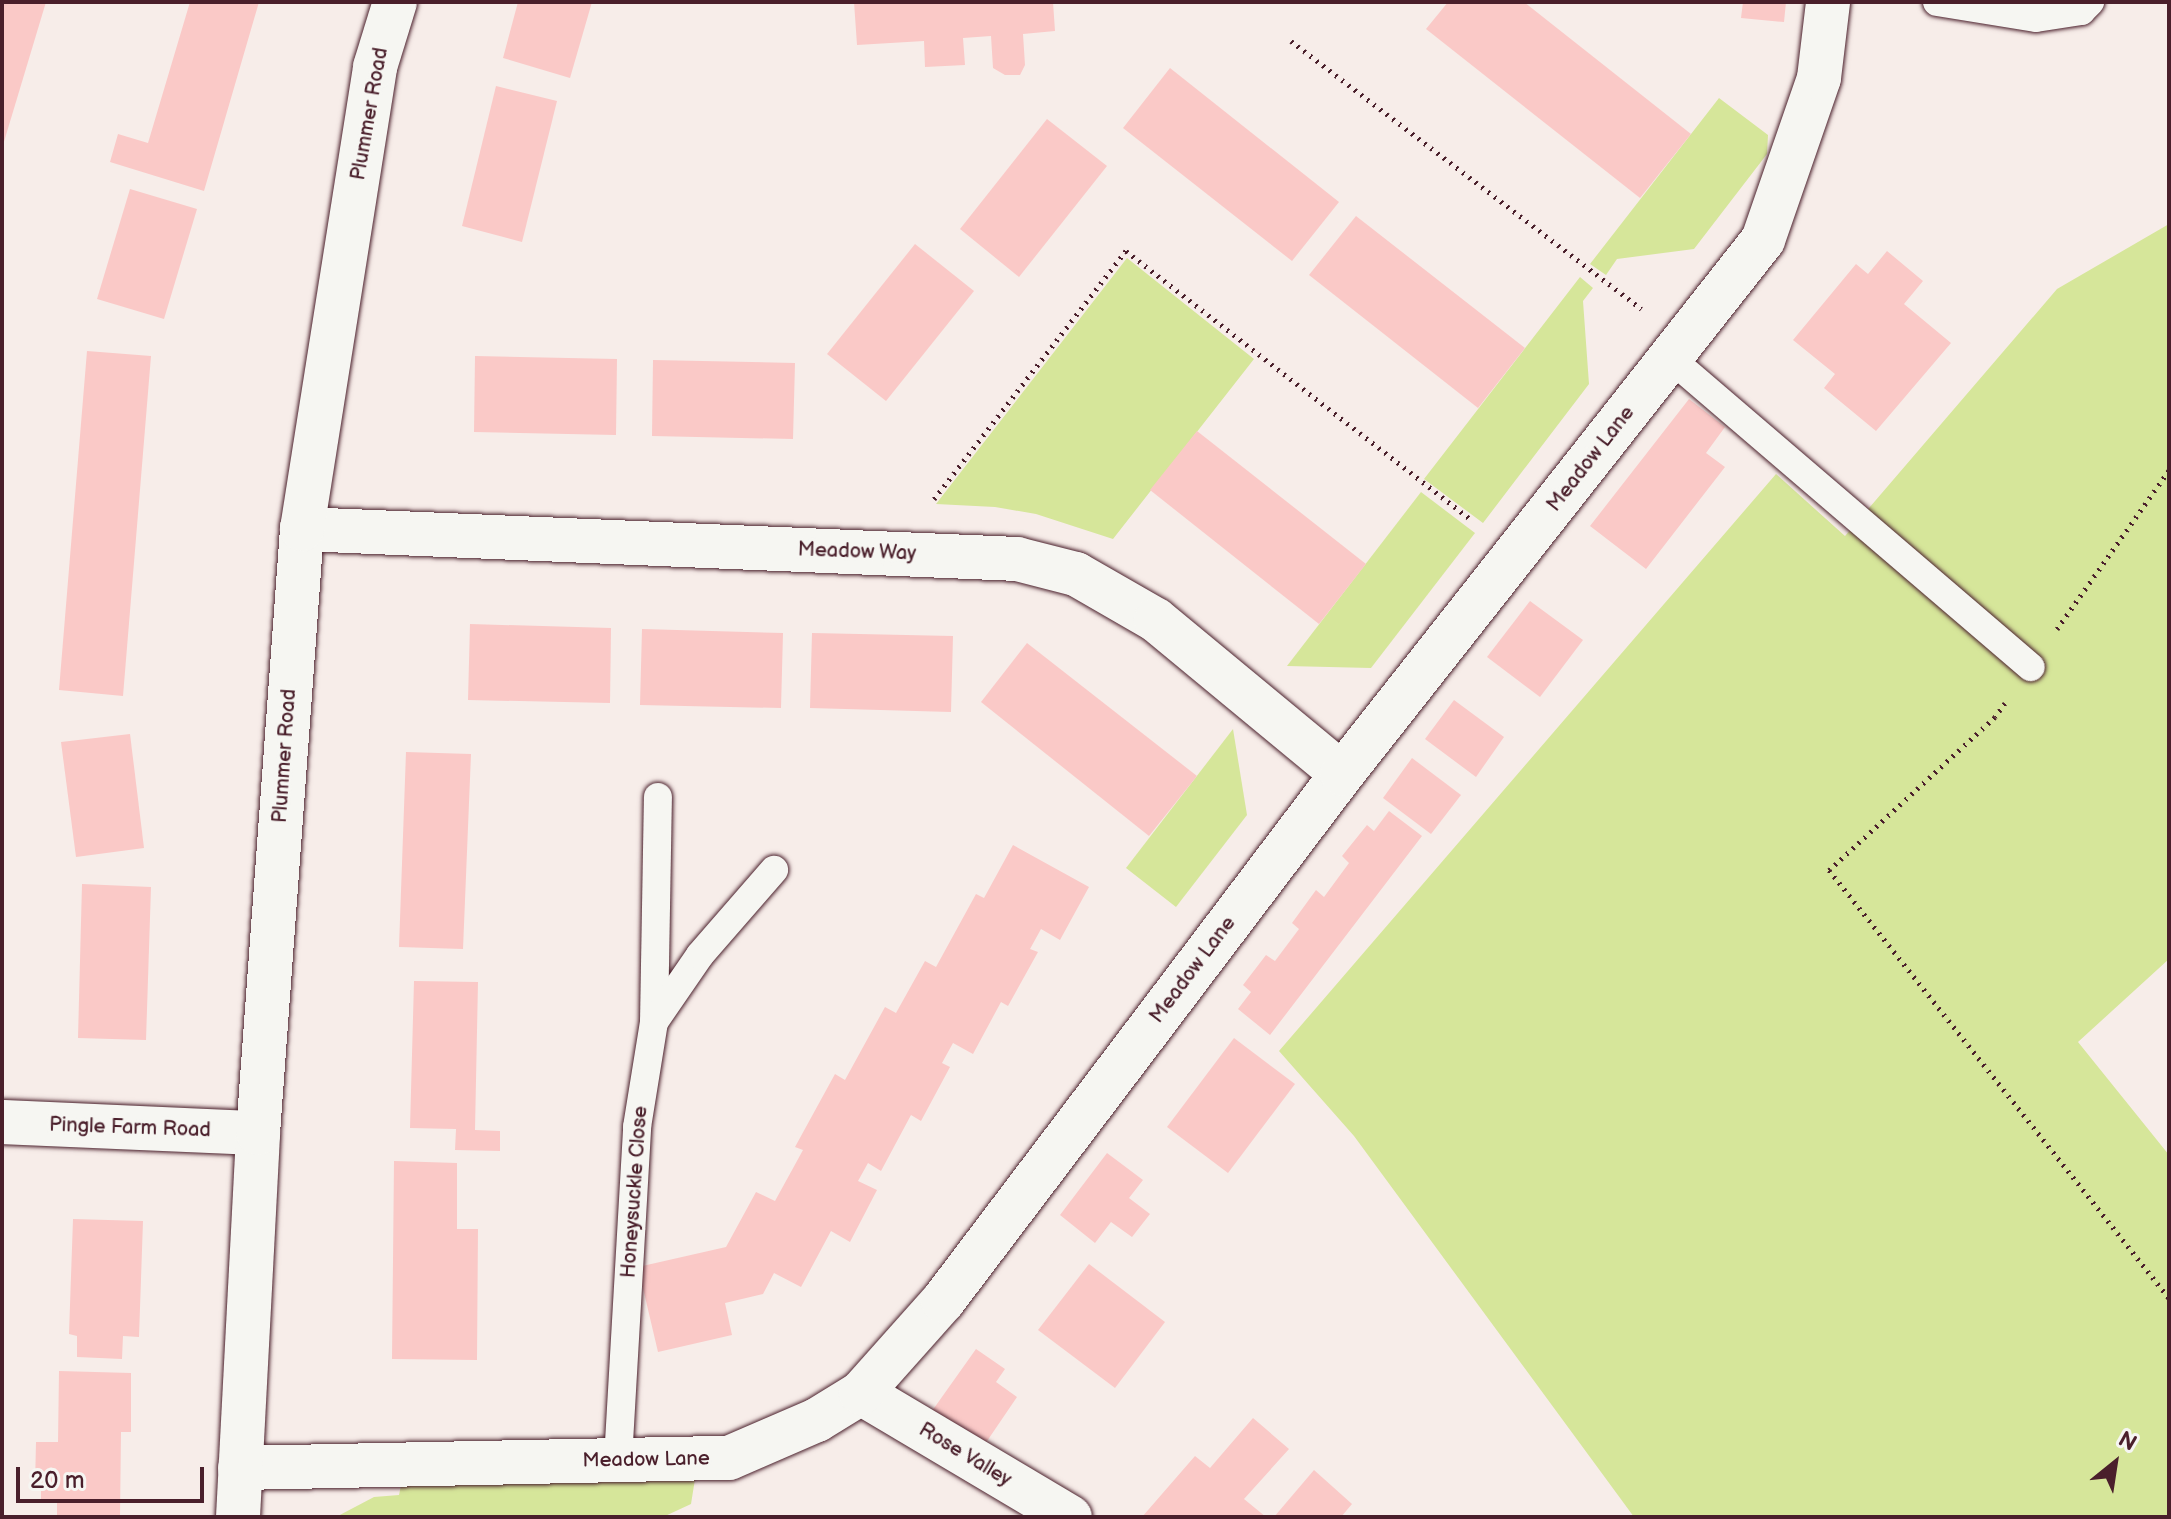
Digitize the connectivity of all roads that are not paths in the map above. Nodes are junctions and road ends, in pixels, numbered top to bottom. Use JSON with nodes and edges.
{"nodes":[{"id":1,"x":395,"y":2,"type":"edge"},
{"id":2,"x":1828,"y":2,"type":"edge"},
{"id":3,"x":1937,"y":2,"type":"edge"},
{"id":4,"x":2090,"y":2,"type":"edge"},
{"id":5,"x":1676,"y":350,"type":"junction"},
{"id":6,"x":302,"y":529,"type":"junction"},
{"id":7,"x":2031,"y":667,"type":"road end"},
{"id":8,"x":1342,"y":774,"type":"junction"},
{"id":9,"x":658,"y":797,"type":"dead end"},
{"id":10,"x":774,"y":870,"type":"dead end"},
{"id":11,"x":654,"y":1022,"type":"junction"},
{"id":12,"x":2,"y":1122,"type":"edge"},
{"id":13,"x":258,"y":1133,"type":"junction"},
{"id":14,"x":861,"y":1393,"type":"junction"},
{"id":15,"x":618,"y":1460,"type":"junction"},
{"id":16,"x":240,"y":1468,"type":"junction"},
{"id":17,"x":238,"y":1517,"type":"edge"},
{"id":18,"x":1070,"y":1517,"type":"edge"}],
"edges":[{"from":1,"to":6,"type":"street","name":"Plummer Road"},
{"from":2,"to":5,"type":"street","name":"Meadow Lane"},
{"from":3,"to":4,"type":"lane"},
{"from":5,"to":7,"type":"lane"},
{"from":5,"to":8,"type":"street","name":"Meadow Lane"},
{"from":6,"to":8,"type":"street","name":"Meadow Way"},
{"from":6,"to":13,"type":"street","name":"Plummer Road"},
{"from":8,"to":14,"type":"street","name":"Meadow Lane"},
{"from":9,"to":11,"type":"lane"},
{"from":10,"to":11,"type":"lane","name":"Honeysuckle Close"},
{"from":11,"to":15,"type":"lane","name":"Honeysuckle Close"},
{"from":12,"to":13,"type":"street","name":"Pingle Farm Road"},
{"from":13,"to":16,"type":"street","name":"Plummer Road"},
{"from":14,"to":15,"type":"street","name":"Meadow Lane"},
{"from":14,"to":18,"type":"street","name":"Rose Valley"},
{"from":15,"to":16,"type":"street","name":"Meadow Lane"},
{"from":16,"to":17,"type":"street","name":"Plummer Road"}]}
